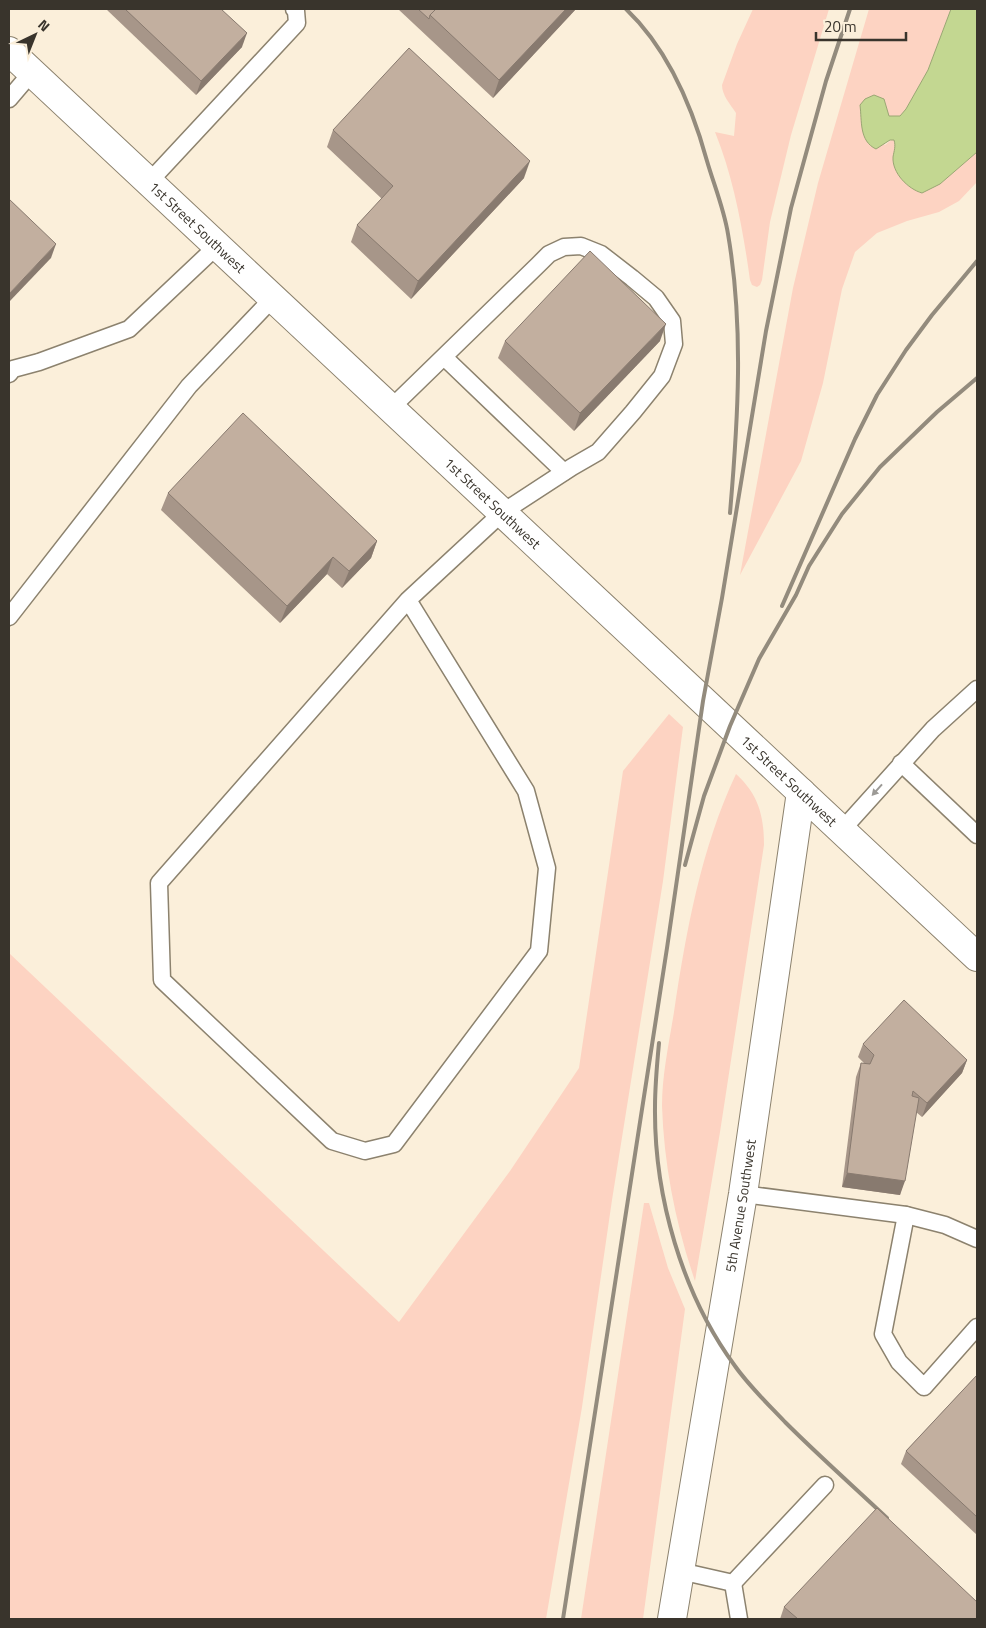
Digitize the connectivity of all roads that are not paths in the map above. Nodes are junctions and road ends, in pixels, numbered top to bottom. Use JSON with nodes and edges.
{"nodes":[{"id":1,"x":294,"y":9,"type":"edge"},
{"id":2,"x":9,"y":50,"type":"edge"},
{"id":3,"x":32,"y":72,"type":"junction"},
{"id":4,"x":9,"y":99,"type":"edge"},
{"id":5,"x":149,"y":182,"type":"junction"},
{"id":6,"x":217,"y":246,"type":"junction"},
{"id":7,"x":273,"y":298,"type":"junction"},
{"id":8,"x":444,"y":357,"type":"junction"},
{"id":9,"x":9,"y":374,"type":"edge"},
{"id":10,"x":391,"y":408,"type":"junction"},
{"id":11,"x":564,"y":472,"type":"junction"},
{"id":12,"x":503,"y":512,"type":"junction"},
{"id":13,"x":408,"y":600,"type":"junction"},
{"id":14,"x":9,"y":616,"type":"edge"},
{"id":15,"x":977,"y":689,"type":"edge"},
{"id":16,"x":901,"y":763,"type":"junction"},
{"id":17,"x":801,"y":792,"type":"junction"},
{"id":18,"x":842,"y":830,"type":"junction"},
{"id":19,"x":977,"y":835,"type":"edge"},
{"id":20,"x":977,"y":957,"type":"edge"},
{"id":21,"x":743,"y":1194,"type":"junction"},
{"id":22,"x":906,"y":1215,"type":"junction"},
{"id":23,"x":977,"y":1239,"type":"edge"},
{"id":24,"x":977,"y":1327,"type":"edge"},
{"id":25,"x":825,"y":1485,"type":"dead end"},
{"id":26,"x":680,"y":1571,"type":"junction"},
{"id":27,"x":734,"y":1583,"type":"junction"},
{"id":28,"x":672,"y":1619,"type":"edge"},
{"id":29,"x":739,"y":1619,"type":"edge"}],
"edges":[{"from":1,"to":5,"type":"lane"},
{"from":2,"to":3,"type":"street","name":"1st Street Southwest"},
{"from":3,"to":4,"type":"lane"},
{"from":3,"to":5,"type":"street","name":"1st Street Southwest"},
{"from":5,"to":6,"type":"street","name":"1st Street Southwest"},
{"from":6,"to":7,"type":"street","name":"1st Street Southwest"},
{"from":6,"to":9,"type":"lane"},
{"from":7,"to":10,"type":"street","name":"1st Street Southwest"},
{"from":7,"to":14,"type":"lane"},
{"from":8,"to":10,"type":"lane"},
{"from":8,"to":11,"type":"lane"},
{"from":8,"to":11,"type":"lane"},
{"from":10,"to":12,"type":"street","name":"1st Street Southwest"},
{"from":11,"to":12,"type":"lane"},
{"from":12,"to":13,"type":"lane"},
{"from":12,"to":17,"type":"street","name":"1st Street Southwest"},
{"from":13,"to":13,"type":"lane"},
{"from":15,"to":16,"type":"lane"},
{"from":16,"to":18,"type":"lane","one_way":true},
{"from":16,"to":19,"type":"lane"},
{"from":17,"to":18,"type":"street","name":"1st Street Southwest"},
{"from":17,"to":21,"type":"street","name":"5th Avenue Southwest"},
{"from":18,"to":20,"type":"street","name":"1st Street Southwest"},
{"from":21,"to":22,"type":"lane"},
{"from":21,"to":26,"type":"street","name":"5th Avenue Southwest"},
{"from":22,"to":23,"type":"lane"},
{"from":22,"to":24,"type":"lane"},
{"from":25,"to":27,"type":"lane"},
{"from":26,"to":27,"type":"lane"},
{"from":26,"to":28,"type":"street","name":"5th Avenue Southwest"},
{"from":27,"to":29,"type":"lane"}]}
